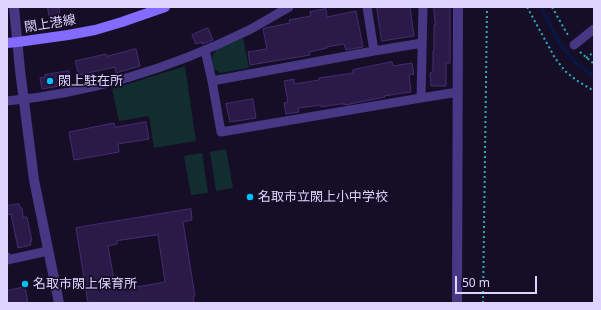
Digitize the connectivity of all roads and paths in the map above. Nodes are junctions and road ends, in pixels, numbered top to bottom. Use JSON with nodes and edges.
{"nodes":[{"id":1,"x":14,"y":7,"type":"edge"},
{"id":2,"x":166,"y":7,"type":"edge"},
{"id":3,"x":289,"y":7,"type":"edge"},
{"id":4,"x":367,"y":7,"type":"edge"},
{"id":5,"x":423,"y":7,"type":"edge"},
{"id":6,"x":458,"y":7,"type":"edge"},
{"id":7,"x":487,"y":7,"type":"edge"},
{"id":8,"x":527,"y":7,"type":"edge"},
{"id":9,"x":594,"y":29,"type":"edge"},
{"id":10,"x":18,"y":42,"type":"junction"},
{"id":11,"x":7,"y":43,"type":"edge"},
{"id":12,"x":422,"y":43,"type":"junction"},
{"id":13,"x":574,"y":46,"type":"dead end"},
{"id":14,"x":205,"y":50,"type":"junction"},
{"id":15,"x":374,"y":51,"type":"junction"},
{"id":16,"x":594,"y":52,"type":"edge"},
{"id":17,"x":586,"y":58,"type":"dead end"},
{"id":18,"x":212,"y":81,"type":"junction"},
{"id":19,"x":458,"y":92,"type":"junction"},
{"id":20,"x":594,"y":92,"type":"edge"},
{"id":21,"x":421,"y":98,"type":"junction"},
{"id":22,"x":23,"y":99,"type":"junction"},
{"id":23,"x":7,"y":101,"type":"edge"},
{"id":24,"x":48,"y":251,"type":"junction"},
{"id":25,"x":7,"y":259,"type":"edge"},
{"id":26,"x":59,"y":303,"type":"edge"},
{"id":27,"x":457,"y":303,"type":"edge"},
{"id":28,"x":482,"y":303,"type":"edge"}],
"edges":[{"from":1,"to":10,"type":"street"},
{"from":2,"to":10,"type":"main road","name":"閖上港線"},
{"from":3,"to":14,"type":"street"},
{"from":4,"to":15,"type":"street"},
{"from":5,"to":12,"type":"street"},
{"from":6,"to":19,"type":"street"},
{"from":7,"to":28,"type":"path"},
{"from":8,"to":20,"type":"path"},
{"from":9,"to":13,"type":"street"},
{"from":10,"to":11,"type":"main road","name":"閖上港線"},
{"from":10,"to":22,"type":"street"},
{"from":12,"to":15,"type":"street"},
{"from":12,"to":21,"type":"street"},
{"from":14,"to":18,"type":"street"},
{"from":14,"to":22,"type":"street"},
{"from":15,"to":18,"type":"street"},
{"from":16,"to":17,"type":"path"},
{"from":18,"to":21,"type":"street"},
{"from":19,"to":21,"type":"street"},
{"from":19,"to":27,"type":"street"},
{"from":22,"to":23,"type":"street"},
{"from":22,"to":24,"type":"street"},
{"from":24,"to":25,"type":"street"},
{"from":24,"to":26,"type":"street"}]}
